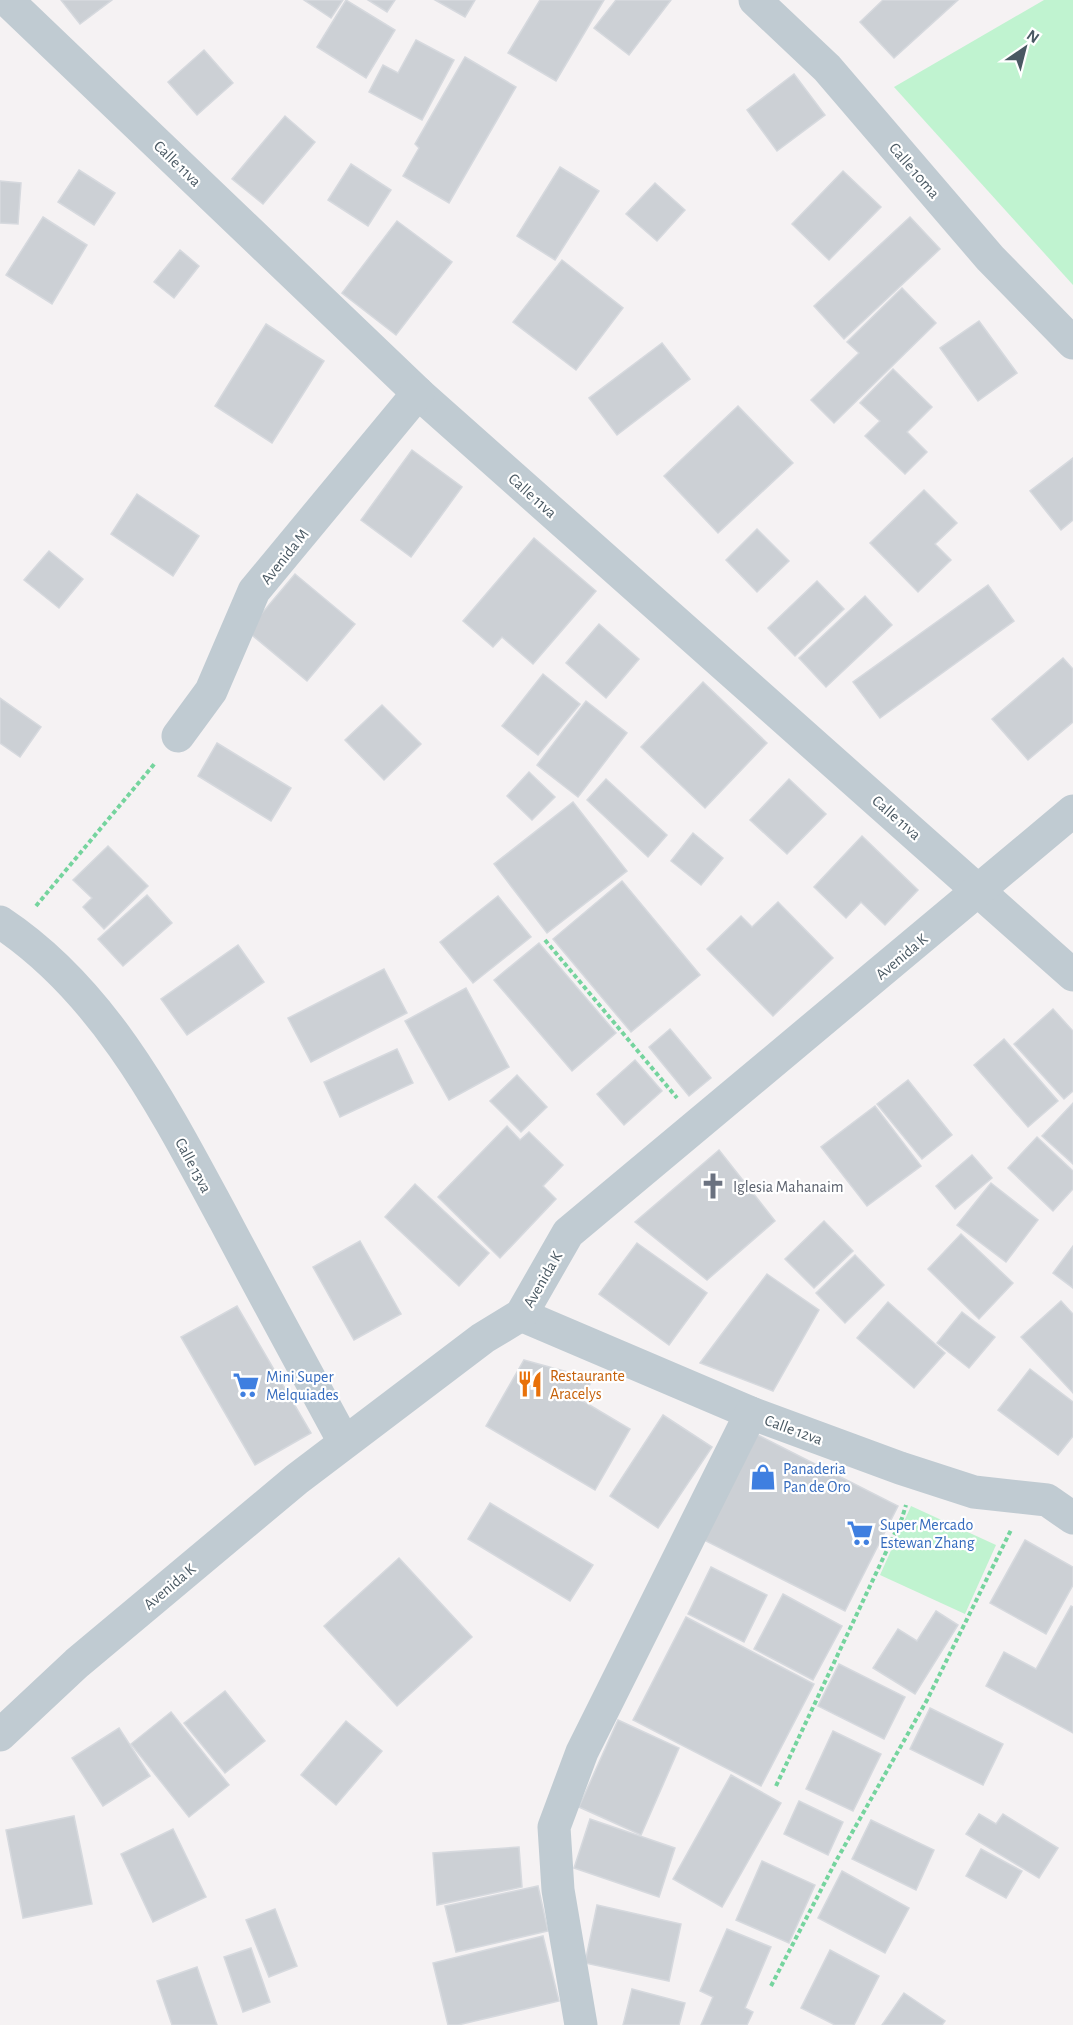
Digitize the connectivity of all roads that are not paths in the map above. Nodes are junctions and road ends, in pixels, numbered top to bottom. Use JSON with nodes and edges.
{"nodes":[{"id":1,"x":7,"y":0,"type":"edge"},
{"id":2,"x":754,"y":0,"type":"edge"},
{"id":3,"x":1073,"y":343,"type":"edge"},
{"id":4,"x":417,"y":393,"type":"junction"},
{"id":5,"x":178,"y":736,"type":"road end"},
{"id":6,"x":1073,"y":812,"type":"edge"},
{"id":7,"x":980,"y":890,"type":"junction"},
{"id":8,"x":7,"y":927,"type":"edge"},
{"id":9,"x":1073,"y":975,"type":"edge"},
{"id":10,"x":521,"y":1315,"type":"junction"},
{"id":11,"x":751,"y":1413,"type":"junction"},
{"id":12,"x":344,"y":1442,"type":"junction"},
{"id":13,"x":1054,"y":1501,"type":"edge"},
{"id":14,"x":0,"y":1735,"type":"edge"},
{"id":15,"x":581,"y":2025,"type":"edge"}],
"edges":[{"from":1,"to":4,"type":"street","name":"Calle 11va"},
{"from":2,"to":3,"type":"street","name":"Calle 10ma"},
{"from":4,"to":5,"type":"street","name":"Avenida M"},
{"from":4,"to":7,"type":"street","name":"Calle 11va"},
{"from":6,"to":7,"type":"street","name":"Avenida K"},
{"from":7,"to":9,"type":"street","name":"Calle 11va"},
{"from":7,"to":10,"type":"street","name":"Avenida K"},
{"from":8,"to":12,"type":"street","name":"Calle 13va"},
{"from":10,"to":11,"type":"street","name":"Calle 12va"},
{"from":10,"to":12,"type":"street","name":"Avenida K"},
{"from":11,"to":13,"type":"street","name":"Calle 12va"},
{"from":11,"to":15,"type":"street"},
{"from":12,"to":14,"type":"street","name":"Avenida K"}]}
